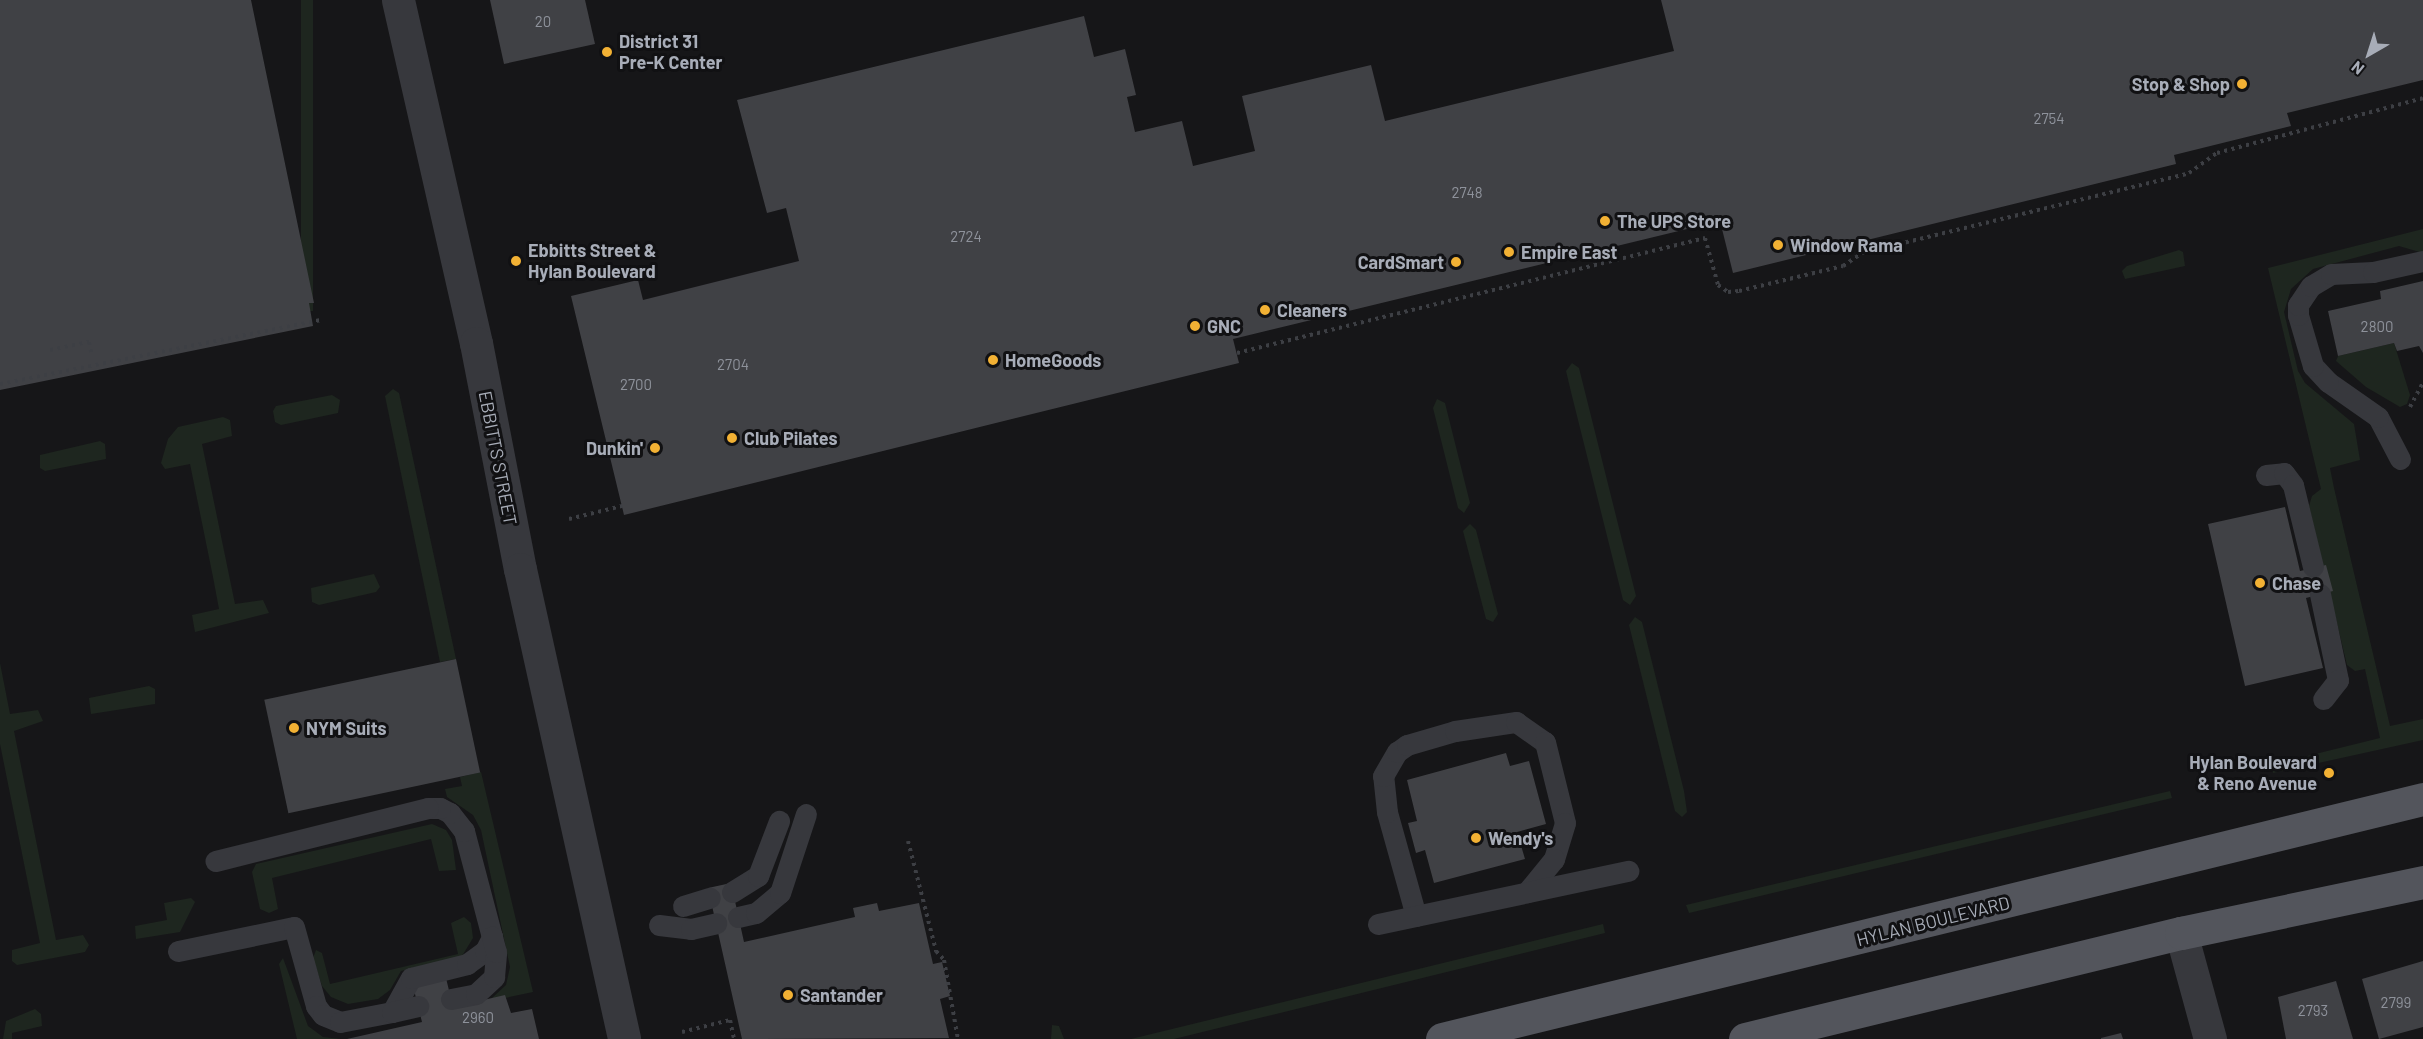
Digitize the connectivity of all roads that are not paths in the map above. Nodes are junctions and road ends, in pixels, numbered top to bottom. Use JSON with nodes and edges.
{"nodes":[{"id":1,"x":398,"y":0,"type":"edge"},
{"id":2,"x":2423,"y":261,"type":"edge"},
{"id":3,"x":2400,"y":459,"type":"dead end"},
{"id":4,"x":2266,"y":475,"type":"dead end"},
{"id":5,"x":2313,"y":567,"type":"dead end"},
{"id":6,"x":2320,"y":594,"type":"dead end"},
{"id":7,"x":2323,"y":699,"type":"dead end"},
{"id":8,"x":2423,"y":799,"type":"edge"},
{"id":9,"x":806,"y":814,"type":"dead end"},
{"id":10,"x":779,"y":821,"type":"dead end"},
{"id":11,"x":215,"y":861,"type":"dead end"},
{"id":12,"x":1628,"y":871,"type":"dead end"},
{"id":13,"x":2423,"y":882,"type":"edge"},
{"id":14,"x":732,"y":892,"type":"dead end"},
{"id":15,"x":1527,"y":892,"type":"junction"},
{"id":16,"x":710,"y":898,"type":"dead end"},
{"id":17,"x":683,"y":906,"type":"dead end"},
{"id":18,"x":1416,"y":916,"type":"junction"},
{"id":19,"x":738,"y":917,"type":"dead end"},
{"id":20,"x":716,"y":923,"type":"dead end"},
{"id":21,"x":1378,"y":924,"type":"dead end"},
{"id":22,"x":659,"y":925,"type":"dead end"},
{"id":23,"x":2181,"y":933,"type":"junction"},
{"id":24,"x":492,"y":937,"type":"junction"},
{"id":25,"x":178,"y":951,"type":"dead end"},
{"id":26,"x":451,"y":999,"type":"dead end"},
{"id":27,"x":418,"y":1006,"type":"dead end"},
{"id":28,"x":392,"y":1012,"type":"junction"},
{"id":29,"x":624,"y":1039,"type":"edge"},
{"id":30,"x":1442,"y":1039,"type":"edge"},
{"id":31,"x":1745,"y":1039,"type":"edge"},
{"id":32,"x":2210,"y":1039,"type":"edge"}],
"edges":[{"from":1,"to":29,"type":"street","name":"EBBITTS STREET"},
{"from":2,"to":3,"type":"lane"},
{"from":4,"to":5,"type":"lane"},
{"from":6,"to":7,"type":"lane"},
{"from":8,"to":30,"type":"main road","name":"HYLAN BOULEVARD"},
{"from":9,"to":19,"type":"lane"},
{"from":10,"to":14,"type":"lane"},
{"from":11,"to":24,"type":"lane"},
{"from":12,"to":15,"type":"lane"},
{"from":13,"to":23,"type":"main road"},
{"from":15,"to":18,"type":"lane"},
{"from":15,"to":18,"type":"lane"},
{"from":16,"to":17,"type":"lane"},
{"from":18,"to":21,"type":"lane"},
{"from":20,"to":22,"type":"lane"},
{"from":23,"to":31,"type":"main road"},
{"from":23,"to":32,"type":"street"},
{"from":24,"to":26,"type":"lane"},
{"from":24,"to":28,"type":"lane"},
{"from":25,"to":28,"type":"lane"},
{"from":27,"to":28,"type":"lane"}]}
